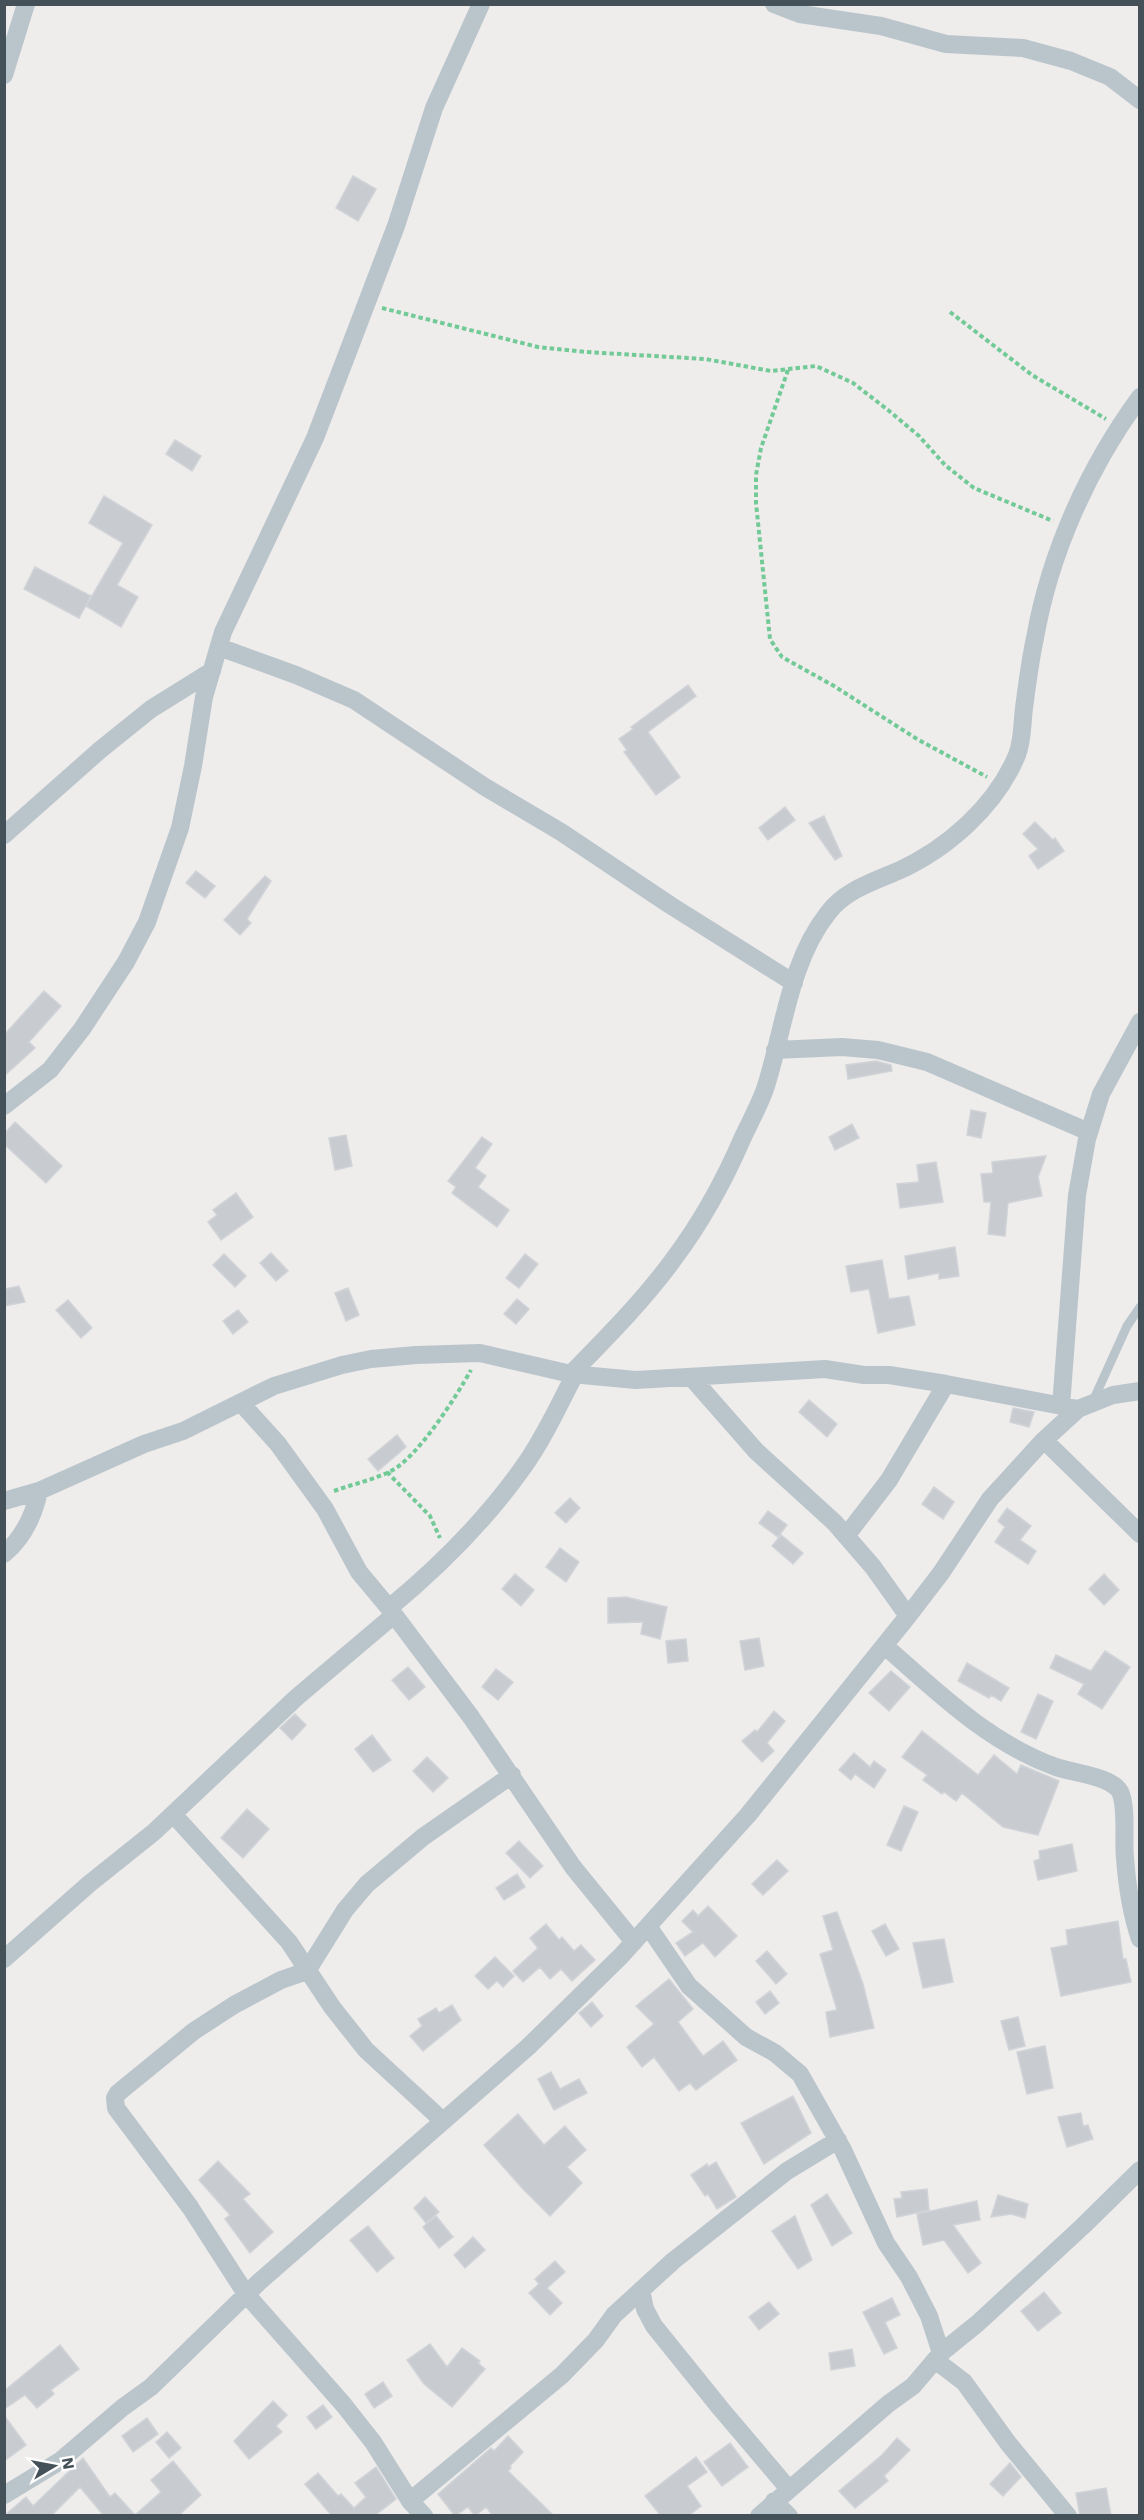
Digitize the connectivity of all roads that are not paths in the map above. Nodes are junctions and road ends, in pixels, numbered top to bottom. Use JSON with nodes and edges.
{"nodes":[{"id":1,"x":26,"y":4,"type":"edge"},
{"id":2,"x":481,"y":4,"type":"edge"},
{"id":3,"x":774,"y":4,"type":"edge"},
{"id":4,"x":4,"y":75,"type":"edge"},
{"id":5,"x":1140,"y":100,"type":"edge"},
{"id":6,"x":1140,"y":398,"type":"edge"},
{"id":7,"x":219,"y":647,"type":"junction"},
{"id":8,"x":212,"y":671,"type":"junction"},
{"id":9,"x":4,"y":835,"type":"edge"},
{"id":10,"x":794,"y":983,"type":"junction"},
{"id":11,"x":1140,"y":1022,"type":"edge"},
{"id":12,"x":775,"y":1050,"type":"junction"},
{"id":13,"x":4,"y":1106,"type":"edge"},
{"id":14,"x":1089,"y":1132,"type":"junction"},
{"id":15,"x":1140,"y":1307,"type":"edge"},
{"id":16,"x":573,"y":1374,"type":"junction"},
{"id":17,"x":691,"y":1377,"type":"junction"},
{"id":18,"x":946,"y":1384,"type":"junction"},
{"id":19,"x":1140,"y":1391,"type":"edge"},
{"id":20,"x":242,"y":1404,"type":"junction"},
{"id":21,"x":1077,"y":1406,"type":"junction"},
{"id":22,"x":1044,"y":1440,"type":"junction"},
{"id":23,"x":39,"y":1491,"type":"junction"},
{"id":24,"x":4,"y":1501,"type":"edge"},
{"id":25,"x":1140,"y":1533,"type":"edge"},
{"id":26,"x":846,"y":1536,"type":"junction"},
{"id":27,"x":4,"y":1554,"type":"edge"},
{"id":28,"x":392,"y":1612,"type":"junction"},
{"id":29,"x":908,"y":1616,"type":"junction"},
{"id":30,"x":885,"y":1646,"type":"junction"},
{"id":31,"x":512,"y":1775,"type":"junction"},
{"id":32,"x":173,"y":1814,"type":"junction"},
{"id":33,"x":648,"y":1926,"type":"junction"},
{"id":34,"x":1140,"y":1939,"type":"edge"},
{"id":35,"x":634,"y":1942,"type":"junction"},
{"id":36,"x":4,"y":1959,"type":"edge"},
{"id":37,"x":307,"y":1971,"type":"junction"},
{"id":38,"x":443,"y":2121,"type":"junction"},
{"id":39,"x":838,"y":2140,"type":"junction"},
{"id":40,"x":1140,"y":2170,"type":"edge"},
{"id":41,"x":641,"y":2290,"type":"junction"},
{"id":42,"x":246,"y":2294,"type":"junction"},
{"id":43,"x":938,"y":2357,"type":"junction"},
{"id":44,"x":788,"y":2488,"type":"junction"},
{"id":45,"x":4,"y":2495,"type":"edge"},
{"id":46,"x":774,"y":2501,"type":"junction"},
{"id":47,"x":415,"y":2510,"type":"edge"},
{"id":48,"x":759,"y":2516,"type":"edge"},
{"id":49,"x":789,"y":2516,"type":"edge"},
{"id":50,"x":1068,"y":2516,"type":"edge"}],
"edges":[{"from":1,"to":4,"type":"street"},
{"from":2,"to":7,"type":"street"},
{"from":3,"to":5,"type":"street"},
{"from":6,"to":10,"type":"street"},
{"from":7,"to":8,"type":"street"},
{"from":7,"to":10,"type":"street"},
{"from":8,"to":9,"type":"street"},
{"from":8,"to":13,"type":"street"},
{"from":10,"to":12,"type":"street"},
{"from":11,"to":14,"type":"street"},
{"from":12,"to":14,"type":"street"},
{"from":12,"to":16,"type":"street"},
{"from":14,"to":21,"type":"street"},
{"from":15,"to":21,"type":"lane"},
{"from":16,"to":17,"type":"street"},
{"from":16,"to":20,"type":"street"},
{"from":16,"to":28,"type":"street"},
{"from":17,"to":18,"type":"street"},
{"from":17,"to":26,"type":"street"},
{"from":18,"to":21,"type":"street"},
{"from":18,"to":26,"type":"street"},
{"from":19,"to":21,"type":"street"},
{"from":20,"to":23,"type":"street"},
{"from":20,"to":28,"type":"street"},
{"from":21,"to":22,"type":"street"},
{"from":22,"to":25,"type":"street"},
{"from":22,"to":29,"type":"street"},
{"from":23,"to":24,"type":"street"},
{"from":23,"to":27,"type":"street"},
{"from":26,"to":29,"type":"street"},
{"from":28,"to":31,"type":"street"},
{"from":28,"to":32,"type":"street"},
{"from":29,"to":30,"type":"street"},
{"from":30,"to":33,"type":"street"},
{"from":30,"to":34,"type":"street"},
{"from":31,"to":35,"type":"street"},
{"from":31,"to":37,"type":"street"},
{"from":32,"to":36,"type":"street"},
{"from":32,"to":37,"type":"street"},
{"from":33,"to":35,"type":"street"},
{"from":33,"to":39,"type":"street"},
{"from":35,"to":38,"type":"street"},
{"from":37,"to":38,"type":"street"},
{"from":37,"to":42,"type":"street"},
{"from":38,"to":42,"type":"street"},
{"from":39,"to":41,"type":"street"},
{"from":39,"to":43,"type":"street"},
{"from":40,"to":43,"type":"street"},
{"from":41,"to":44,"type":"street"},
{"from":41,"to":47,"type":"street"},
{"from":42,"to":45,"type":"street"},
{"from":42,"to":47,"type":"street"},
{"from":43,"to":44,"type":"street"},
{"from":43,"to":50,"type":"street"},
{"from":44,"to":46,"type":"street"},
{"from":46,"to":48,"type":"street"},
{"from":46,"to":49,"type":"street"}]}
